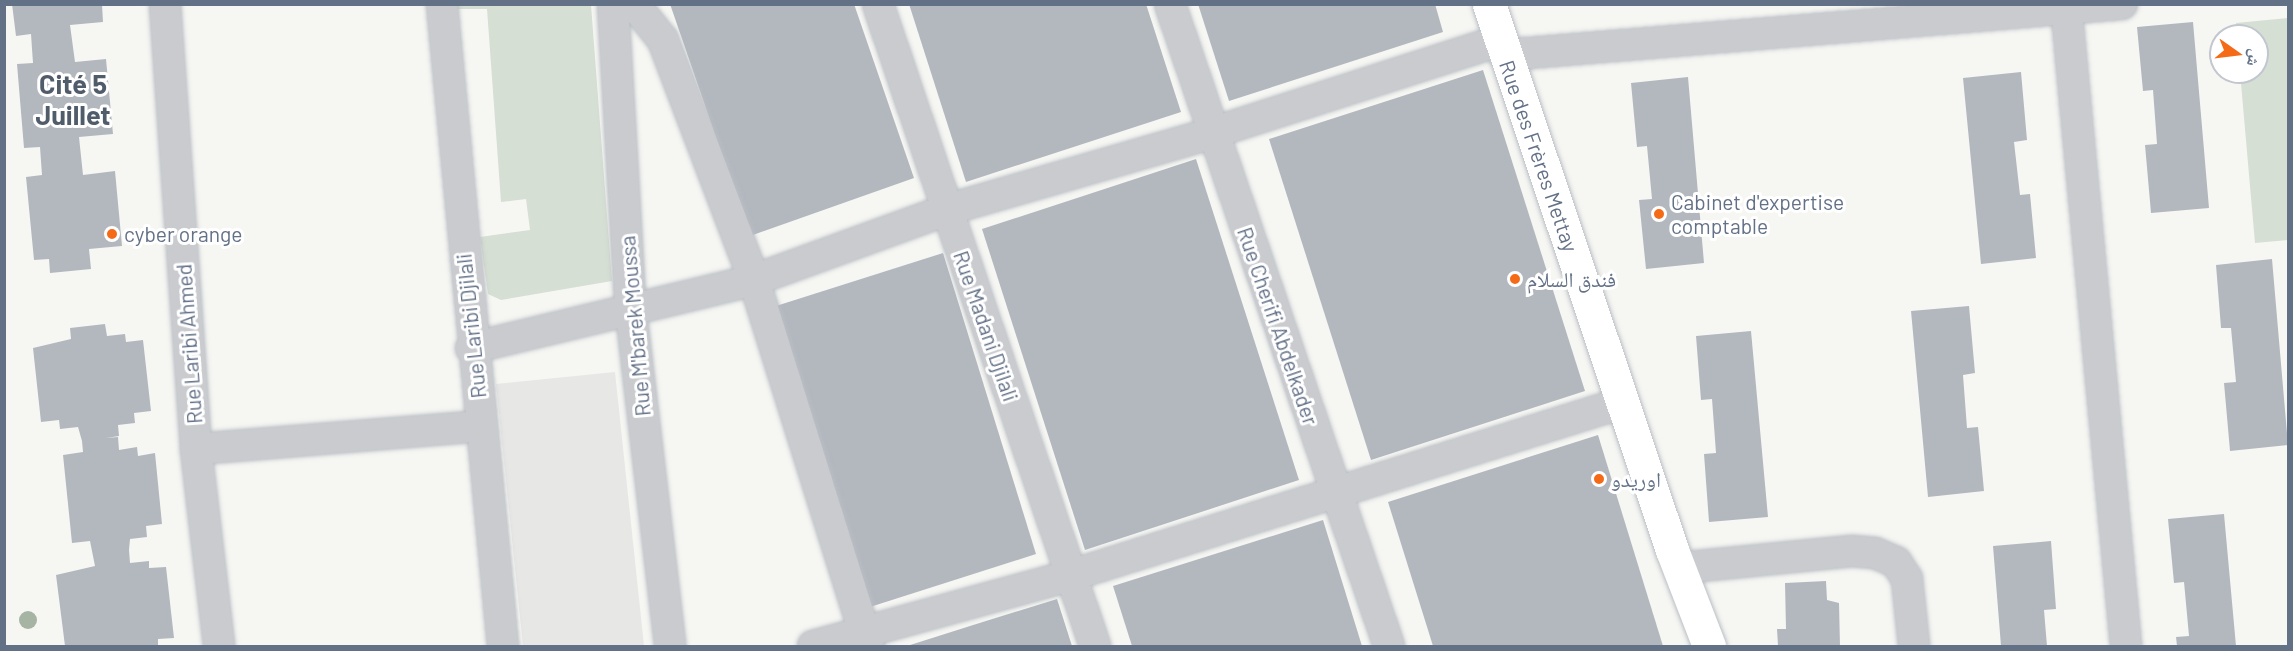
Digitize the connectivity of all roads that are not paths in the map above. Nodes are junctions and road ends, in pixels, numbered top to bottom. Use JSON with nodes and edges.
{"nodes":[{"id":1,"x":165,"y":4,"type":"edge"},
{"id":2,"x":442,"y":4,"type":"edge"},
{"id":3,"x":613,"y":4,"type":"edge"},
{"id":4,"x":634,"y":4,"type":"edge"},
{"id":5,"x":878,"y":4,"type":"edge"},
{"id":6,"x":1170,"y":4,"type":"edge"},
{"id":7,"x":1489,"y":4,"type":"edge"},
{"id":8,"x":2122,"y":4,"type":"edge"},
{"id":9,"x":2066,"y":7,"type":"edge"},
{"id":10,"x":1502,"y":48,"type":"junction"},
{"id":11,"x":1212,"y":133,"type":"junction"},
{"id":12,"x":946,"y":210,"type":"junction"},
{"id":13,"x":754,"y":280,"type":"junction"},
{"id":14,"x":631,"y":312,"type":"junction"},
{"id":15,"x":471,"y":348,"type":"junction"},
{"id":16,"x":1622,"y":403,"type":"junction"},
{"id":17,"x":481,"y":426,"type":"junction"},
{"id":18,"x":196,"y":449,"type":"junction"},
{"id":19,"x":1335,"y":494,"type":"junction"},
{"id":20,"x":1679,"y":568,"type":"junction"},
{"id":21,"x":1072,"y":575,"type":"junction"},
{"id":22,"x":866,"y":639,"type":"edge"},
{"id":23,"x":219,"y":646,"type":"edge"},
{"id":24,"x":502,"y":646,"type":"edge"},
{"id":25,"x":670,"y":646,"type":"edge"},
{"id":26,"x":813,"y":646,"type":"edge"},
{"id":27,"x":1095,"y":646,"type":"edge"},
{"id":28,"x":1389,"y":646,"type":"edge"},
{"id":29,"x":1710,"y":646,"type":"edge"},
{"id":30,"x":1914,"y":646,"type":"edge"},
{"id":31,"x":2126,"y":646,"type":"edge"}],
"edges":[{"from":1,"to":18,"type":"street","name":"Rue Laribi Ahmed"},
{"from":2,"to":15,"type":"street","name":"Rue Laribi Djilali"},
{"from":3,"to":14,"type":"street","name":"Rue M'barek Moussa"},
{"from":4,"to":13,"type":"street"},
{"from":5,"to":12,"type":"street","name":"Rue Madani Djilali"},
{"from":6,"to":11,"type":"street","name":"Rue Cherifi Abdelkader"},
{"from":7,"to":10,"type":"street","name":"Rue des Frères Mettay"},
{"from":8,"to":9,"type":"street"},
{"from":9,"to":10,"type":"street"},
{"from":9,"to":31,"type":"street"},
{"from":10,"to":11,"type":"street"},
{"from":10,"to":16,"type":"street","name":"Rue des Frères Mettay"},
{"from":11,"to":12,"type":"street"},
{"from":11,"to":19,"type":"street","name":"Rue Cherifi Abdelkader"},
{"from":12,"to":13,"type":"street"},
{"from":12,"to":21,"type":"street","name":"Rue Madani Djilali"},
{"from":13,"to":14,"type":"street"},
{"from":13,"to":22,"type":"street"},
{"from":14,"to":15,"type":"street"},
{"from":14,"to":25,"type":"street","name":"Rue M'barek Moussa"},
{"from":15,"to":17,"type":"street","name":"Rue Laribi Djilali"},
{"from":16,"to":19,"type":"street"},
{"from":16,"to":20,"type":"street","name":"Rue des Frères Mettay"},
{"from":17,"to":18,"type":"street"},
{"from":17,"to":24,"type":"street","name":"Rue Laribi Djilali"},
{"from":18,"to":23,"type":"street","name":"Rue Laribi Ahmed"},
{"from":19,"to":21,"type":"street"},
{"from":19,"to":28,"type":"street","name":"Rue Cherifi Abdelkader"},
{"from":20,"to":29,"type":"street","name":"Rue des Frères Mettay"},
{"from":20,"to":30,"type":"street"},
{"from":21,"to":22,"type":"street"},
{"from":21,"to":27,"type":"street","name":"Rue Madani Djilali"},
{"from":22,"to":26,"type":"street"}]}
